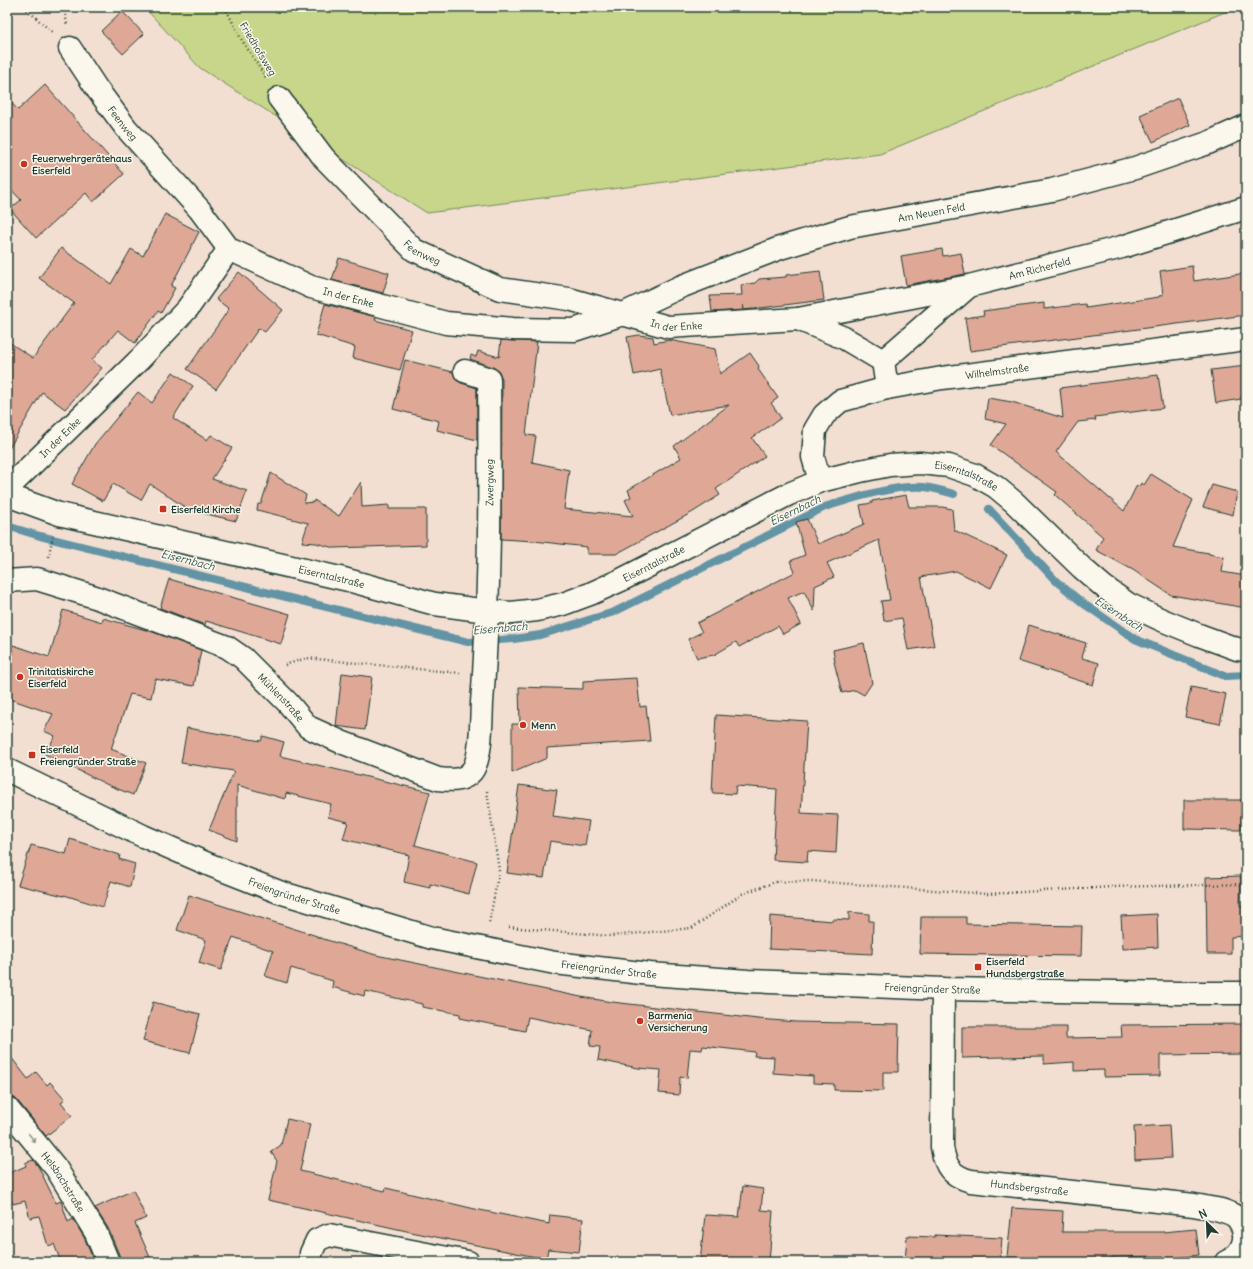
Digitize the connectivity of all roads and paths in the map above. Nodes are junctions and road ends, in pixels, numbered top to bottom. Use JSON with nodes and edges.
{"nodes":[{"id":1,"x":24,"y":7,"type":"edge"},
{"id":2,"x":225,"y":7,"type":"edge"},
{"id":3,"x":70,"y":48,"type":"joint"},
{"id":4,"x":279,"y":98,"type":"joint"},
{"id":5,"x":1246,"y":126,"type":"edge"},
{"id":6,"x":1246,"y":208,"type":"edge"},
{"id":7,"x":229,"y":249,"type":"junction"},
{"id":8,"x":969,"y":286,"type":"junction"},
{"id":9,"x":623,"y":314,"type":"junction"},
{"id":10,"x":798,"y":319,"type":"junction"},
{"id":11,"x":1246,"y":339,"type":"edge"},
{"id":12,"x":883,"y":361,"type":"junction"},
{"id":13,"x":465,"y":371,"type":"dead end"},
{"id":14,"x":887,"y":388,"type":"junction"},
{"id":15,"x":820,"y":481,"type":"junction"},
{"id":16,"x":7,"y":489,"type":"edge"},
{"id":17,"x":7,"y":494,"type":"edge"},
{"id":18,"x":55,"y":530,"type":"dead end"},
{"id":19,"x":49,"y":550,"type":"dead end"},
{"id":20,"x":7,"y":581,"type":"edge"},
{"id":21,"x":486,"y":619,"type":"junction"},
{"id":22,"x":1246,"y":650,"type":"edge"},
{"id":23,"x":485,"y":665,"type":"junction"},
{"id":24,"x":258,"y":673,"type":"junction"},
{"id":25,"x":7,"y":770,"type":"edge"},
{"id":26,"x":472,"y":771,"type":"junction"},
{"id":27,"x":1246,"y":884,"type":"edge"},
{"id":28,"x":482,"y":923,"type":"dead end"},
{"id":29,"x":489,"y":925,"type":"junction"},
{"id":30,"x":496,"y":925,"type":"dead end"},
{"id":31,"x":503,"y":926,"type":"dead end"},
{"id":32,"x":943,"y":989,"type":"junction"},
{"id":33,"x":1246,"y":993,"type":"edge"},
{"id":34,"x":7,"y":1108,"type":"edge"},
{"id":35,"x":108,"y":1262,"type":"edge"},
{"id":36,"x":311,"y":1262,"type":"edge"},
{"id":37,"x":468,"y":1262,"type":"edge"},
{"id":38,"x":1226,"y":1262,"type":"edge"}],
"edges":[{"from":1,"to":3,"type":"path"},
{"from":2,"to":4,"type":"path","name":"Friedhofsweg"},
{"from":3,"to":7,"type":"street","name":"Feenweg"},
{"from":4,"to":9,"type":"street","name":"Feenweg"},
{"from":5,"to":9,"type":"street","name":"Am Neuen Feld"},
{"from":6,"to":8,"type":"street","name":"Am Richerfeld"},
{"from":7,"to":9,"type":"street","name":"In der Enke"},
{"from":7,"to":16,"type":"street","name":"In der Enke"},
{"from":8,"to":10,"type":"street","name":"In der Enke"},
{"from":8,"to":12,"type":"street","name":"Am Richerfeld"},
{"from":9,"to":10,"type":"street","name":"In der Enke"},
{"from":10,"to":12,"type":"street","name":"In der Enke"},
{"from":11,"to":14,"type":"street","name":"Wilhelmstraße"},
{"from":12,"to":14,"type":"street"},
{"from":13,"to":21,"type":"street","name":"Zwergweg"},
{"from":14,"to":15,"type":"street","name":"Wilhelmstraße"},
{"from":15,"to":21,"type":"street","name":"Eiserntalstraße"},
{"from":15,"to":22,"type":"street","name":"Eiserntalstraße"},
{"from":17,"to":21,"type":"street","name":"Eiserntalstraße"},
{"from":18,"to":19,"type":"path"},
{"from":20,"to":24,"type":"street","name":"Mühlenstraße"},
{"from":21,"to":23,"type":"street"},
{"from":23,"to":24,"type":"path"},
{"from":23,"to":26,"type":"street"},
{"from":24,"to":26,"type":"street","name":"Mühlenstraße"},
{"from":25,"to":32,"type":"street","name":"Freiengründer Straße"},
{"from":26,"to":29,"type":"path"},
{"from":27,"to":31,"type":"path"},
{"from":28,"to":29,"type":"path"},
{"from":29,"to":30,"type":"path"},
{"from":32,"to":33,"type":"street","name":"Freiengründer Straße"},
{"from":32,"to":38,"type":"street","name":"Hundsbergstraße"},
{"from":34,"to":35,"type":"street","name":"Helsbachstraße","one_way":true},
{"from":36,"to":37,"type":"street"}]}
